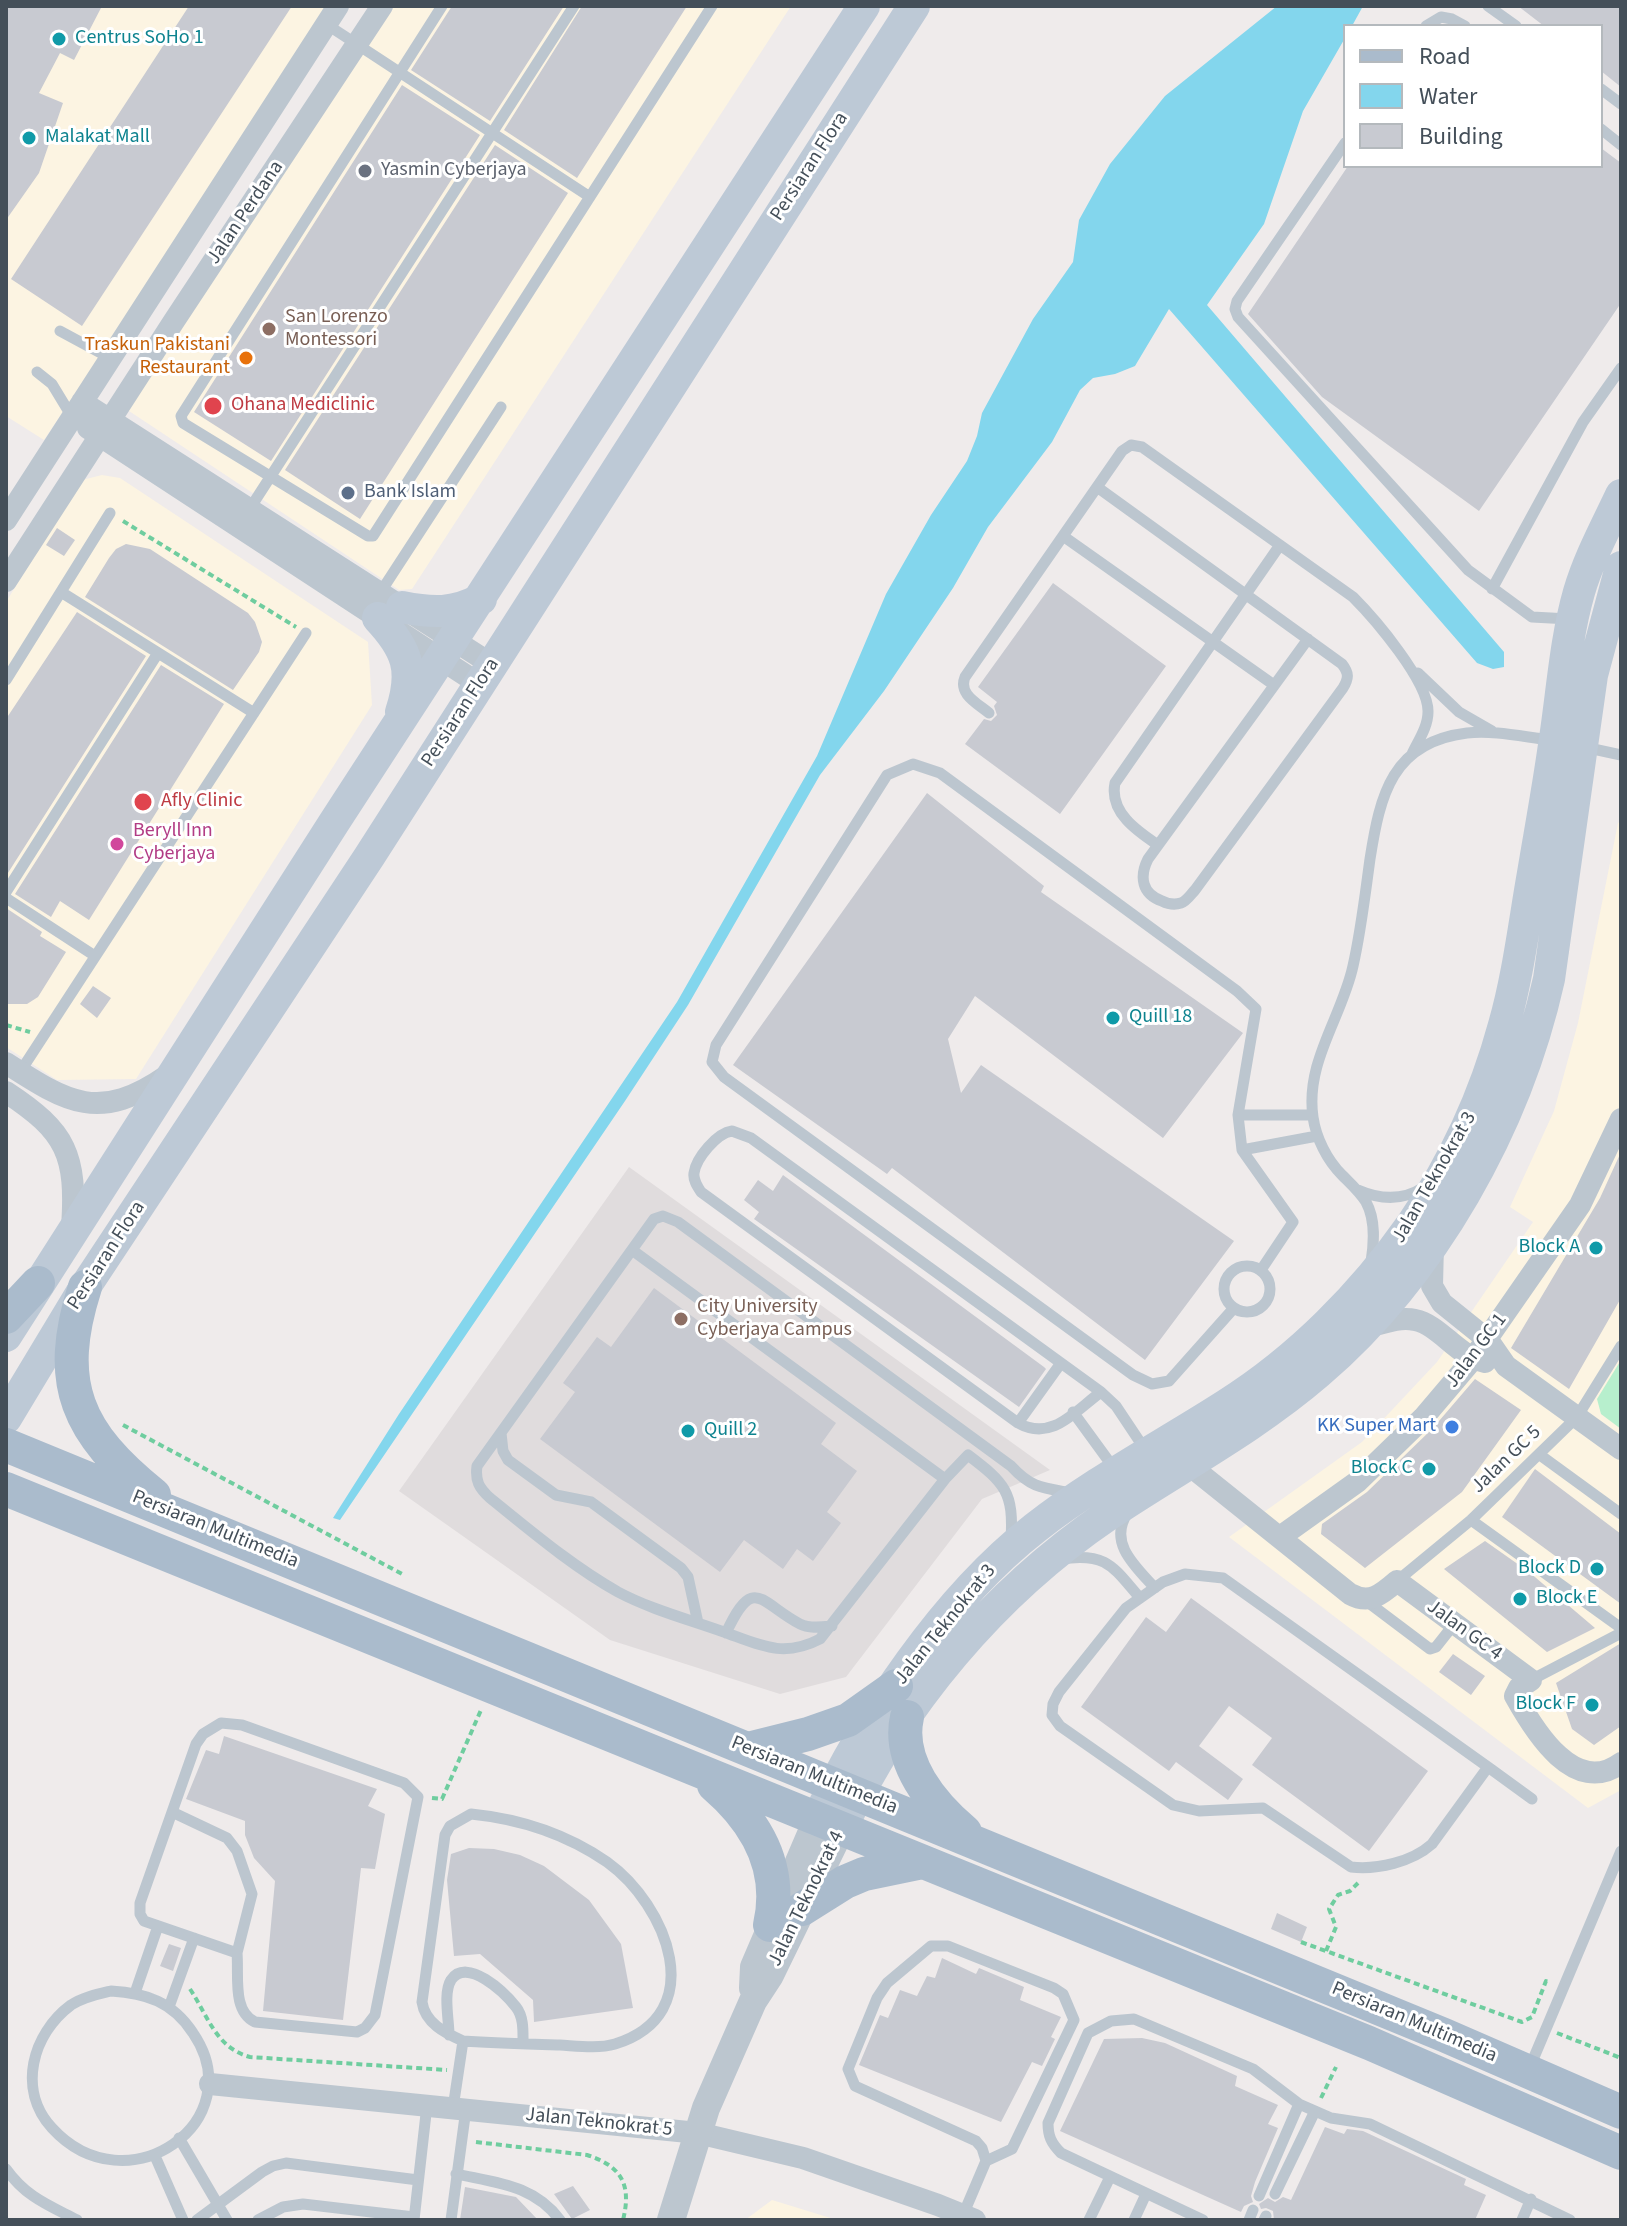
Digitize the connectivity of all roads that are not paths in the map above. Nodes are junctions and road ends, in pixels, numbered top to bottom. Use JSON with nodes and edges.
{"nodes":[{"id":1,"x":382,"y":6,"type":"edge"},
{"id":2,"x":442,"y":6,"type":"edge"},
{"id":3,"x":574,"y":6,"type":"edge"},
{"id":4,"x":712,"y":6,"type":"edge"},
{"id":5,"x":864,"y":6,"type":"edge"},
{"id":6,"x":914,"y":6,"type":"edge"},
{"id":7,"x":1488,"y":6,"type":"edge"},
{"id":8,"x":332,"y":15,"type":"edge"},
{"id":9,"x":1429,"y":24,"type":"edge"},
{"id":10,"x":1461,"y":24,"type":"edge"},
{"id":11,"x":1513,"y":24,"type":"edge"},
{"id":12,"x":358,"y":45,"type":"junction"},
{"id":13,"x":398,"y":72,"type":"junction"},
{"id":14,"x":1603,"y":90,"type":"edge"},
{"id":15,"x":1621,"y":104,"type":"edge"},
{"id":16,"x":1603,"y":131,"type":"edge"},
{"id":17,"x":492,"y":134,"type":"junction"},
{"id":18,"x":1621,"y":145,"type":"edge"},
{"id":19,"x":1343,"y":146,"type":"edge"},
{"id":20,"x":590,"y":197,"type":"junction"},
{"id":21,"x":60,"y":331,"type":"dead end"},
{"id":22,"x":110,"y":358,"type":"junction"},
{"id":23,"x":1621,"y":368,"type":"edge"},
{"id":24,"x":37,"y":372,"type":"dead end"},
{"id":25,"x":501,"y":407,"type":"dead end"},
{"id":26,"x":77,"y":410,"type":"junction"},
{"id":27,"x":105,"y":428,"type":"junction"},
{"id":28,"x":271,"y":476,"type":"junction"},
{"id":29,"x":1097,"y":487,"type":"junction"},
{"id":30,"x":1621,"y":495,"type":"edge"},
{"id":31,"x":110,"y":513,"type":"road end"},
{"id":32,"x":244,"y":518,"type":"junction"},
{"id":33,"x":6,"y":520,"type":"edge"},
{"id":34,"x":1063,"y":536,"type":"junction"},
{"id":35,"x":1280,"y":545,"type":"junction"},
{"id":36,"x":1621,"y":567,"type":"edge"},
{"id":37,"x":8,"y":574,"type":"edge"},
{"id":38,"x":1492,"y":589,"type":"junction"},
{"id":39,"x":61,"y":592,"type":"junction"},
{"id":40,"x":1245,"y":594,"type":"junction"},
{"id":41,"x":481,"y":599,"type":"junction"},
{"id":42,"x":387,"y":606,"type":"junction"},
{"id":43,"x":1573,"y":619,"type":"junction"},
{"id":44,"x":306,"y":633,"type":"road end"},
{"id":45,"x":1308,"y":639,"type":"junction"},
{"id":46,"x":1212,"y":641,"type":"junction"},
{"id":47,"x":448,"y":650,"type":"junction"},
{"id":48,"x":1398,"y":652,"type":"junction"},
{"id":49,"x":158,"y":653,"type":"junction"},
{"id":50,"x":485,"y":674,"type":"junction"},
{"id":51,"x":6,"y":680,"type":"edge"},
{"id":52,"x":1274,"y":685,"type":"junction"},
{"id":53,"x":254,"y":713,"type":"junction"},
{"id":54,"x":989,"y":713,"type":"dead end"},
{"id":55,"x":395,"y":730,"type":"junction"},
{"id":56,"x":1498,"y":734,"type":"junction"},
{"id":57,"x":1569,"y":744,"type":"junction"},
{"id":58,"x":1412,"y":754,"type":"junction"},
{"id":59,"x":1621,"y":755,"type":"edge"},
{"id":60,"x":1158,"y":845,"type":"junction"},
{"id":61,"x":6,"y":892,"type":"edge"},
{"id":62,"x":6,"y":898,"type":"edge"},
{"id":63,"x":95,"y":956,"type":"junction"},
{"id":64,"x":13,"y":1067,"type":"edge"},
{"id":65,"x":178,"y":1068,"type":"junction"},
{"id":66,"x":6,"y":1092,"type":"edge"},
{"id":67,"x":1238,"y":1115,"type":"junction"},
{"id":68,"x":1312,"y":1115,"type":"junction"},
{"id":69,"x":1621,"y":1119,"type":"edge"},
{"id":70,"x":1317,"y":1136,"type":"junction"},
{"id":71,"x":1242,"y":1150,"type":"junction"},
{"id":72,"x":1443,"y":1171,"type":"junction"},
{"id":73,"x":1357,"y":1189,"type":"junction"},
{"id":74,"x":71,"y":1233,"type":"junction"},
{"id":75,"x":1433,"y":1242,"type":"junction"},
{"id":76,"x":632,"y":1250,"type":"junction"},
{"id":77,"x":1261,"y":1270,"type":"junction"},
{"id":78,"x":1367,"y":1282,"type":"junction"},
{"id":79,"x":38,"y":1283,"type":"junction"},
{"id":80,"x":85,"y":1287,"type":"junction"},
{"id":81,"x":1234,"y":1308,"type":"junction"},
{"id":82,"x":6,"y":1317,"type":"edge"},
{"id":83,"x":1365,"y":1328,"type":"junction"},
{"id":84,"x":6,"y":1336,"type":"edge"},
{"id":85,"x":1488,"y":1340,"type":"junction"},
{"id":86,"x":1621,"y":1346,"type":"edge"},
{"id":87,"x":1473,"y":1359,"type":"junction"},
{"id":88,"x":1061,"y":1363,"type":"junction"},
{"id":89,"x":1506,"y":1366,"type":"junction"},
{"id":90,"x":1101,"y":1392,"type":"junction"},
{"id":91,"x":1073,"y":1412,"type":"junction"},
{"id":92,"x":1577,"y":1417,"type":"junction"},
{"id":93,"x":6,"y":1418,"type":"edge"},
{"id":94,"x":1018,"y":1423,"type":"junction"},
{"id":95,"x":501,"y":1433,"type":"junction"},
{"id":96,"x":978,"y":1442,"type":"junction"},
{"id":97,"x":6,"y":1445,"type":"edge"},
{"id":98,"x":1621,"y":1449,"type":"edge"},
{"id":99,"x":1147,"y":1452,"type":"junction"},
{"id":100,"x":968,"y":1455,"type":"junction"},
{"id":101,"x":1540,"y":1455,"type":"junction"},
{"id":102,"x":1189,"y":1465,"type":"junction"},
{"id":103,"x":1117,"y":1472,"type":"junction"},
{"id":104,"x":945,"y":1479,"type":"junction"},
{"id":105,"x":6,"y":1489,"type":"edge"},
{"id":106,"x":1082,"y":1494,"type":"junction"},
{"id":107,"x":1142,"y":1494,"type":"junction"},
{"id":108,"x":1621,"y":1514,"type":"edge"},
{"id":109,"x":183,"y":1517,"type":"junction"},
{"id":110,"x":1471,"y":1520,"type":"junction"},
{"id":111,"x":1280,"y":1537,"type":"junction"},
{"id":112,"x":1010,"y":1548,"type":"junction"},
{"id":113,"x":1043,"y":1565,"type":"junction"},
{"id":114,"x":1397,"y":1581,"type":"junction"},
{"id":115,"x":1155,"y":1588,"type":"junction"},
{"id":116,"x":1140,"y":1598,"type":"junction"},
{"id":117,"x":1365,"y":1600,"type":"junction"},
{"id":118,"x":698,"y":1623,"type":"junction"},
{"id":119,"x":1455,"y":1623,"type":"junction"},
{"id":120,"x":832,"y":1626,"type":"junction"},
{"id":121,"x":1621,"y":1630,"type":"edge"},
{"id":122,"x":726,"y":1633,"type":"junction"},
{"id":123,"x":1531,"y":1680,"type":"junction"},
{"id":124,"x":901,"y":1702,"type":"junction"},
{"id":125,"x":748,"y":1749,"type":"junction"},
{"id":126,"x":1621,"y":1763,"type":"edge"},
{"id":127,"x":1488,"y":1767,"type":"junction"},
{"id":128,"x":695,"y":1770,"type":"junction"},
{"id":129,"x":846,"y":1789,"type":"junction"},
{"id":130,"x":1532,"y":1799,"type":"dead end"},
{"id":131,"x":172,"y":1812,"type":"junction"},
{"id":132,"x":829,"y":1824,"type":"junction"},
{"id":133,"x":980,"y":1844,"type":"junction"},
{"id":134,"x":1621,"y":1851,"type":"edge"},
{"id":135,"x":922,"y":1862,"type":"junction"},
{"id":136,"x":802,"y":1909,"type":"junction"},
{"id":137,"x":770,"y":1925,"type":"junction"},
{"id":138,"x":158,"y":1926,"type":"junction"},
{"id":139,"x":194,"y":1938,"type":"junction"},
{"id":140,"x":237,"y":1953,"type":"junction"},
{"id":141,"x":135,"y":1993,"type":"junction"},
{"id":142,"x":753,"y":2001,"type":"junction"},
{"id":143,"x":169,"y":2007,"type":"junction"},
{"id":144,"x":449,"y":2035,"type":"junction"},
{"id":145,"x":1444,"y":2035,"type":"junction"},
{"id":146,"x":463,"y":2041,"type":"junction"},
{"id":147,"x":1369,"y":2043,"type":"junction"},
{"id":148,"x":523,"y":2044,"type":"junction"},
{"id":149,"x":1532,"y":2062,"type":"junction"},
{"id":150,"x":210,"y":2084,"type":"junction"},
{"id":151,"x":1621,"y":2091,"type":"edge"},
{"id":152,"x":1299,"y":2104,"type":"junction"},
{"id":153,"x":427,"y":2105,"type":"junction"},
{"id":154,"x":460,"y":2109,"type":"junction"},
{"id":155,"x":1315,"y":2111,"type":"junction"},
{"id":156,"x":1621,"y":2112,"type":"edge"},
{"id":157,"x":698,"y":2133,"type":"junction"},
{"id":158,"x":179,"y":2138,"type":"junction"},
{"id":159,"x":1621,"y":2153,"type":"edge"},
{"id":160,"x":155,"y":2156,"type":"junction"},
{"id":161,"x":986,"y":2161,"type":"junction"},
{"id":162,"x":6,"y":2171,"type":"edge"},
{"id":163,"x":456,"y":2174,"type":"junction"},
{"id":164,"x":1621,"y":2174,"type":"edge"},
{"id":165,"x":1110,"y":2177,"type":"junction"},
{"id":166,"x":418,"y":2180,"type":"junction"},
{"id":167,"x":1146,"y":2194,"type":"junction"},
{"id":168,"x":1275,"y":2194,"type":"dead end"},
{"id":169,"x":1259,"y":2196,"type":"dead end"},
{"id":170,"x":1531,"y":2199,"type":"junction"},
{"id":171,"x":217,"y":2205,"type":"junction"},
{"id":172,"x":935,"y":2212,"type":"edge"},
{"id":173,"x":969,"y":2218,"type":"edge"},
{"id":174,"x":414,"y":2219,"type":"edge"},
{"id":175,"x":77,"y":2220,"type":"edge"},
{"id":176,"x":183,"y":2220,"type":"edge"},
{"id":177,"x":197,"y":2220,"type":"edge"},
{"id":178,"x":227,"y":2220,"type":"edge"},
{"id":179,"x":258,"y":2220,"type":"edge"},
{"id":180,"x":451,"y":2220,"type":"edge"},
{"id":181,"x":560,"y":2220,"type":"edge"},
{"id":182,"x":671,"y":2220,"type":"edge"},
{"id":183,"x":1089,"y":2220,"type":"edge"},
{"id":184,"x":1134,"y":2220,"type":"edge"},
{"id":185,"x":1203,"y":2220,"type":"edge"},
{"id":186,"x":1522,"y":2220,"type":"edge"},
{"id":187,"x":1571,"y":2220,"type":"edge"}],
"edges":[{"from":1,"to":12,"type":"street","name":"Jalan Perdana"},
{"from":2,"to":13,"type":"lane"},
{"from":3,"to":17,"type":"lane"},
{"from":4,"to":20,"type":"lane"},
{"from":5,"to":41,"type":"main road","name":"Persiaran Flora"},
{"from":6,"to":50,"type":"main road","name":"Persiaran Flora"},
{"from":7,"to":11,"type":"lane"},
{"from":8,"to":12,"type":"lane"},
{"from":8,"to":22,"type":"street","name":"Jalan Perdana"},
{"from":9,"to":10,"type":"lane"},
{"from":12,"to":13,"type":"lane"},
{"from":12,"to":27,"type":"street","name":"Jalan Perdana"},
{"from":13,"to":17,"type":"lane"},
{"from":13,"to":28,"type":"lane"},
{"from":14,"to":15,"type":"lane"},
{"from":16,"to":18,"type":"lane"},
{"from":17,"to":20,"type":"lane"},
{"from":17,"to":28,"type":"lane"},
{"from":19,"to":38,"type":"lane"},
{"from":20,"to":28,"type":"lane"},
{"from":21,"to":22,"type":"lane"},
{"from":22,"to":26,"type":"street","name":"Jalan Perdana"},
{"from":23,"to":38,"type":"lane"},
{"from":24,"to":26,"type":"lane"},
{"from":25,"to":42,"type":"lane"},
{"from":26,"to":27,"type":"street"},
{"from":26,"to":33,"type":"street","name":"Jalan Perdana"},
{"from":27,"to":32,"type":"street"},
{"from":27,"to":37,"type":"street","name":"Jalan Perdana"},
{"from":28,"to":32,"type":"lane"},
{"from":29,"to":34,"type":"lane"},
{"from":29,"to":35,"type":"lane"},
{"from":29,"to":40,"type":"lane"},
{"from":30,"to":43,"type":"main road","name":"Jalan Teknokrat 3"},
{"from":31,"to":39,"type":"lane"},
{"from":32,"to":42,"type":"street"},
{"from":34,"to":46,"type":"lane"},
{"from":34,"to":54,"type":"lane"},
{"from":35,"to":40,"type":"lane"},
{"from":35,"to":48,"type":"lane"},
{"from":36,"to":57,"type":"main road","name":"Jalan Teknokrat 3"},
{"from":38,"to":43,"type":"lane"},
{"from":39,"to":49,"type":"lane"},
{"from":39,"to":51,"type":"lane"},
{"from":40,"to":45,"type":"lane"},
{"from":40,"to":46,"type":"lane"},
{"from":41,"to":42,"type":"main road"},
{"from":41,"to":47,"type":"main road","name":"Persiaran Flora"},
{"from":42,"to":47,"type":"street"},
{"from":42,"to":55,"type":"main road"},
{"from":43,"to":57,"type":"main road","name":"Jalan Teknokrat 3"},
{"from":44,"to":53,"type":"lane"},
{"from":45,"to":52,"type":"lane"},
{"from":45,"to":60,"type":"lane"},
{"from":46,"to":52,"type":"lane"},
{"from":46,"to":60,"type":"lane"},
{"from":47,"to":50,"type":"street"},
{"from":47,"to":55,"type":"main road","name":"Persiaran Flora"},
{"from":48,"to":56,"type":"lane"},
{"from":48,"to":58,"type":"lane"},
{"from":49,"to":53,"type":"lane"},
{"from":49,"to":61,"type":"lane"},
{"from":50,"to":80,"type":"main road","name":"Persiaran Flora"},
{"from":52,"to":60,"type":"lane"},
{"from":53,"to":63,"type":"lane"},
{"from":55,"to":65,"type":"main road","name":"Persiaran Flora"},
{"from":56,"to":57,"type":"lane"},
{"from":56,"to":58,"type":"lane"},
{"from":57,"to":59,"type":"lane"},
{"from":57,"to":72,"type":"main road","name":"Jalan Teknokrat 3"},
{"from":57,"to":75,"type":"main road","name":"Jalan Teknokrat 3"},
{"from":58,"to":68,"type":"lane"},
{"from":62,"to":63,"type":"lane"},
{"from":63,"to":64,"type":"lane"},
{"from":64,"to":65,"type":"street"},
{"from":65,"to":74,"type":"main road","name":"Persiaran Flora"},
{"from":66,"to":74,"type":"street"},
{"from":67,"to":68,"type":"lane"},
{"from":67,"to":71,"type":"lane"},
{"from":67,"to":81,"type":"lane"},
{"from":68,"to":70,"type":"lane"},
{"from":69,"to":85,"type":"street","name":"Jalan GC 1"},
{"from":70,"to":71,"type":"lane"},
{"from":70,"to":73,"type":"lane"},
{"from":71,"to":77,"type":"lane"},
{"from":72,"to":73,"type":"lane"},
{"from":72,"to":78,"type":"main road","name":"Jalan Teknokrat 3"},
{"from":73,"to":78,"type":"lane"},
{"from":74,"to":79,"type":"main road","name":"Persiaran Flora"},
{"from":75,"to":83,"type":"main road","name":"Jalan Teknokrat 3"},
{"from":75,"to":85,"type":"street"},
{"from":76,"to":95,"type":"lane"},
{"from":76,"to":96,"type":"lane"},
{"from":76,"to":104,"type":"lane"},
{"from":77,"to":81,"type":"lane"},
{"from":77,"to":81,"type":"lane"},
{"from":78,"to":99,"type":"main road","name":"Jalan Teknokrat 3"},
{"from":79,"to":82,"type":"main road"},
{"from":79,"to":84,"type":"main road","name":"Persiaran Flora"},
{"from":80,"to":93,"type":"main road","name":"Persiaran Flora"},
{"from":80,"to":109,"type":"main road"},
{"from":83,"to":87,"type":"street"},
{"from":83,"to":102,"type":"main road","name":"Jalan Teknokrat 3"},
{"from":85,"to":87,"type":"street","name":"Jalan GC 1"},
{"from":85,"to":89,"type":"street"},
{"from":86,"to":92,"type":"lane","name":"Jalan GC 5"},
{"from":87,"to":89,"type":"street"},
{"from":87,"to":111,"type":"street","name":"Jalan GC 1"},
{"from":88,"to":90,"type":"lane"},
{"from":88,"to":94,"type":"lane"},
{"from":88,"to":94,"type":"lane"},
{"from":89,"to":92,"type":"street"},
{"from":90,"to":91,"type":"lane"},
{"from":90,"to":99,"type":"lane"},
{"from":91,"to":94,"type":"lane"},
{"from":91,"to":103,"type":"lane"},
{"from":92,"to":98,"type":"street"},
{"from":92,"to":101,"type":"lane","name":"Jalan GC 5"},
{"from":95,"to":118,"type":"lane"},
{"from":95,"to":118,"type":"lane"},
{"from":96,"to":100,"type":"lane"},
{"from":96,"to":106,"type":"lane"},
{"from":97,"to":109,"type":"main road","name":"Persiaran Multimedia"},
{"from":99,"to":103,"type":"main road","name":"Jalan Teknokrat 3"},
{"from":100,"to":104,"type":"lane"},
{"from":100,"to":112,"type":"lane"},
{"from":101,"to":108,"type":"lane"},
{"from":101,"to":110,"type":"lane","name":"Jalan GC 5"},
{"from":102,"to":107,"type":"main road","name":"Jalan Teknokrat 3"},
{"from":102,"to":111,"type":"street"},
{"from":103,"to":106,"type":"main road","name":"Jalan Teknokrat 3"},
{"from":104,"to":120,"type":"lane"},
{"from":105,"to":128,"type":"main road","name":"Persiaran Multimedia"},
{"from":106,"to":112,"type":"main road","name":"Jalan Teknokrat 3"},
{"from":107,"to":113,"type":"main road","name":"Jalan Teknokrat 3"},
{"from":107,"to":115,"type":"lane"},
{"from":109,"to":125,"type":"main road","name":"Persiaran Multimedia"},
{"from":110,"to":114,"type":"lane","name":"Jalan GC 5"},
{"from":110,"to":121,"type":"lane"},
{"from":111,"to":117,"type":"street"},
{"from":112,"to":124,"type":"main road","name":"Jalan Teknokrat 3"},
{"from":113,"to":116,"type":"lane"},
{"from":113,"to":124,"type":"main road","name":"Jalan Teknokrat 3"},
{"from":114,"to":117,"type":"street"},
{"from":114,"to":119,"type":"street","name":"Jalan GC 4"},
{"from":115,"to":116,"type":"lane"},
{"from":115,"to":127,"type":"lane"},
{"from":116,"to":127,"type":"lane"},
{"from":117,"to":119,"type":"lane"},
{"from":118,"to":122,"type":"lane"},
{"from":119,"to":123,"type":"street","name":"Jalan GC 4"},
{"from":120,"to":122,"type":"lane"},
{"from":120,"to":122,"type":"lane"},
{"from":121,"to":123,"type":"lane"},
{"from":123,"to":126,"type":"street"},
{"from":124,"to":125,"type":"main road"},
{"from":124,"to":129,"type":"main road","name":"Jalan Teknokrat 3"},
{"from":124,"to":133,"type":"main road"},
{"from":125,"to":129,"type":"main road","name":"Persiaran Multimedia"},
{"from":127,"to":130,"type":"lane"},
{"from":128,"to":132,"type":"main road","name":"Persiaran Multimedia"},
{"from":128,"to":137,"type":"main road"},
{"from":129,"to":132,"type":"main road","name":"Jalan Teknokrat 4"},
{"from":129,"to":133,"type":"main road","name":"Persiaran Multimedia"},
{"from":131,"to":138,"type":"lane"},
{"from":131,"to":140,"type":"lane"},
{"from":131,"to":140,"type":"lane"},
{"from":132,"to":135,"type":"main road","name":"Persiaran Multimedia"},
{"from":132,"to":136,"type":"street","name":"Jalan Teknokrat 4"},
{"from":132,"to":137,"type":"street","name":"Jalan Teknokrat 4"},
{"from":133,"to":145,"type":"main road","name":"Persiaran Multimedia"},
{"from":134,"to":149,"type":"lane"},
{"from":135,"to":136,"type":"main road"},
{"from":135,"to":147,"type":"main road","name":"Persiaran Multimedia"},
{"from":136,"to":142,"type":"street","name":"Jalan Teknokrat 4"},
{"from":137,"to":142,"type":"street","name":"Jalan Teknokrat 4"},
{"from":138,"to":139,"type":"lane"},
{"from":138,"to":141,"type":"lane"},
{"from":139,"to":140,"type":"lane"},
{"from":139,"to":143,"type":"lane"},
{"from":141,"to":143,"type":"lane"},
{"from":141,"to":160,"type":"lane"},
{"from":142,"to":157,"type":"street","name":"Jalan Teknokrat 4"},
{"from":143,"to":150,"type":"lane"},
{"from":144,"to":146,"type":"lane"},
{"from":144,"to":148,"type":"lane"},
{"from":144,"to":148,"type":"lane"},
{"from":145,"to":149,"type":"main road"},
{"from":145,"to":156,"type":"main road","name":"Persiaran Multimedia"},
{"from":146,"to":148,"type":"lane"},
{"from":146,"to":154,"type":"lane"},
{"from":147,"to":159,"type":"main road","name":"Persiaran Multimedia"},
{"from":147,"to":164,"type":"main road"},
{"from":149,"to":151,"type":"main road"},
{"from":150,"to":153,"type":"street","name":"Jalan Teknokrat 5"},
{"from":150,"to":158,"type":"lane"},
{"from":152,"to":155,"type":"lane"},
{"from":152,"to":165,"type":"lane"},
{"from":152,"to":169,"type":"lane"},
{"from":153,"to":154,"type":"street","name":"Jalan Teknokrat 5"},
{"from":153,"to":166,"type":"lane"},
{"from":154,"to":157,"type":"street","name":"Jalan Teknokrat 5"},
{"from":154,"to":163,"type":"lane"},
{"from":155,"to":168,"type":"lane"},
{"from":155,"to":170,"type":"lane"},
{"from":157,"to":172,"type":"street","name":"Jalan Teknokrat 5"},
{"from":157,"to":182,"type":"street","name":"Jalan Teknokrat 4"},
{"from":158,"to":160,"type":"lane"},
{"from":158,"to":171,"type":"lane"},
{"from":160,"to":176,"type":"lane"},
{"from":161,"to":161,"type":"lane"},
{"from":161,"to":173,"type":"lane"},
{"from":162,"to":175,"type":"lane"},
{"from":163,"to":180,"type":"lane"},
{"from":163,"to":181,"type":"lane"},
{"from":165,"to":167,"type":"lane"},
{"from":165,"to":183,"type":"lane"},
{"from":166,"to":171,"type":"lane"},
{"from":166,"to":174,"type":"lane"},
{"from":167,"to":184,"type":"lane"},
{"from":167,"to":185,"type":"lane"},
{"from":170,"to":186,"type":"lane"},
{"from":170,"to":187,"type":"lane"},
{"from":171,"to":177,"type":"lane"},
{"from":171,"to":178,"type":"lane"},
{"from":172,"to":173,"type":"street","name":"Jalan Teknokrat 5"},
{"from":174,"to":179,"type":"lane"}]}
